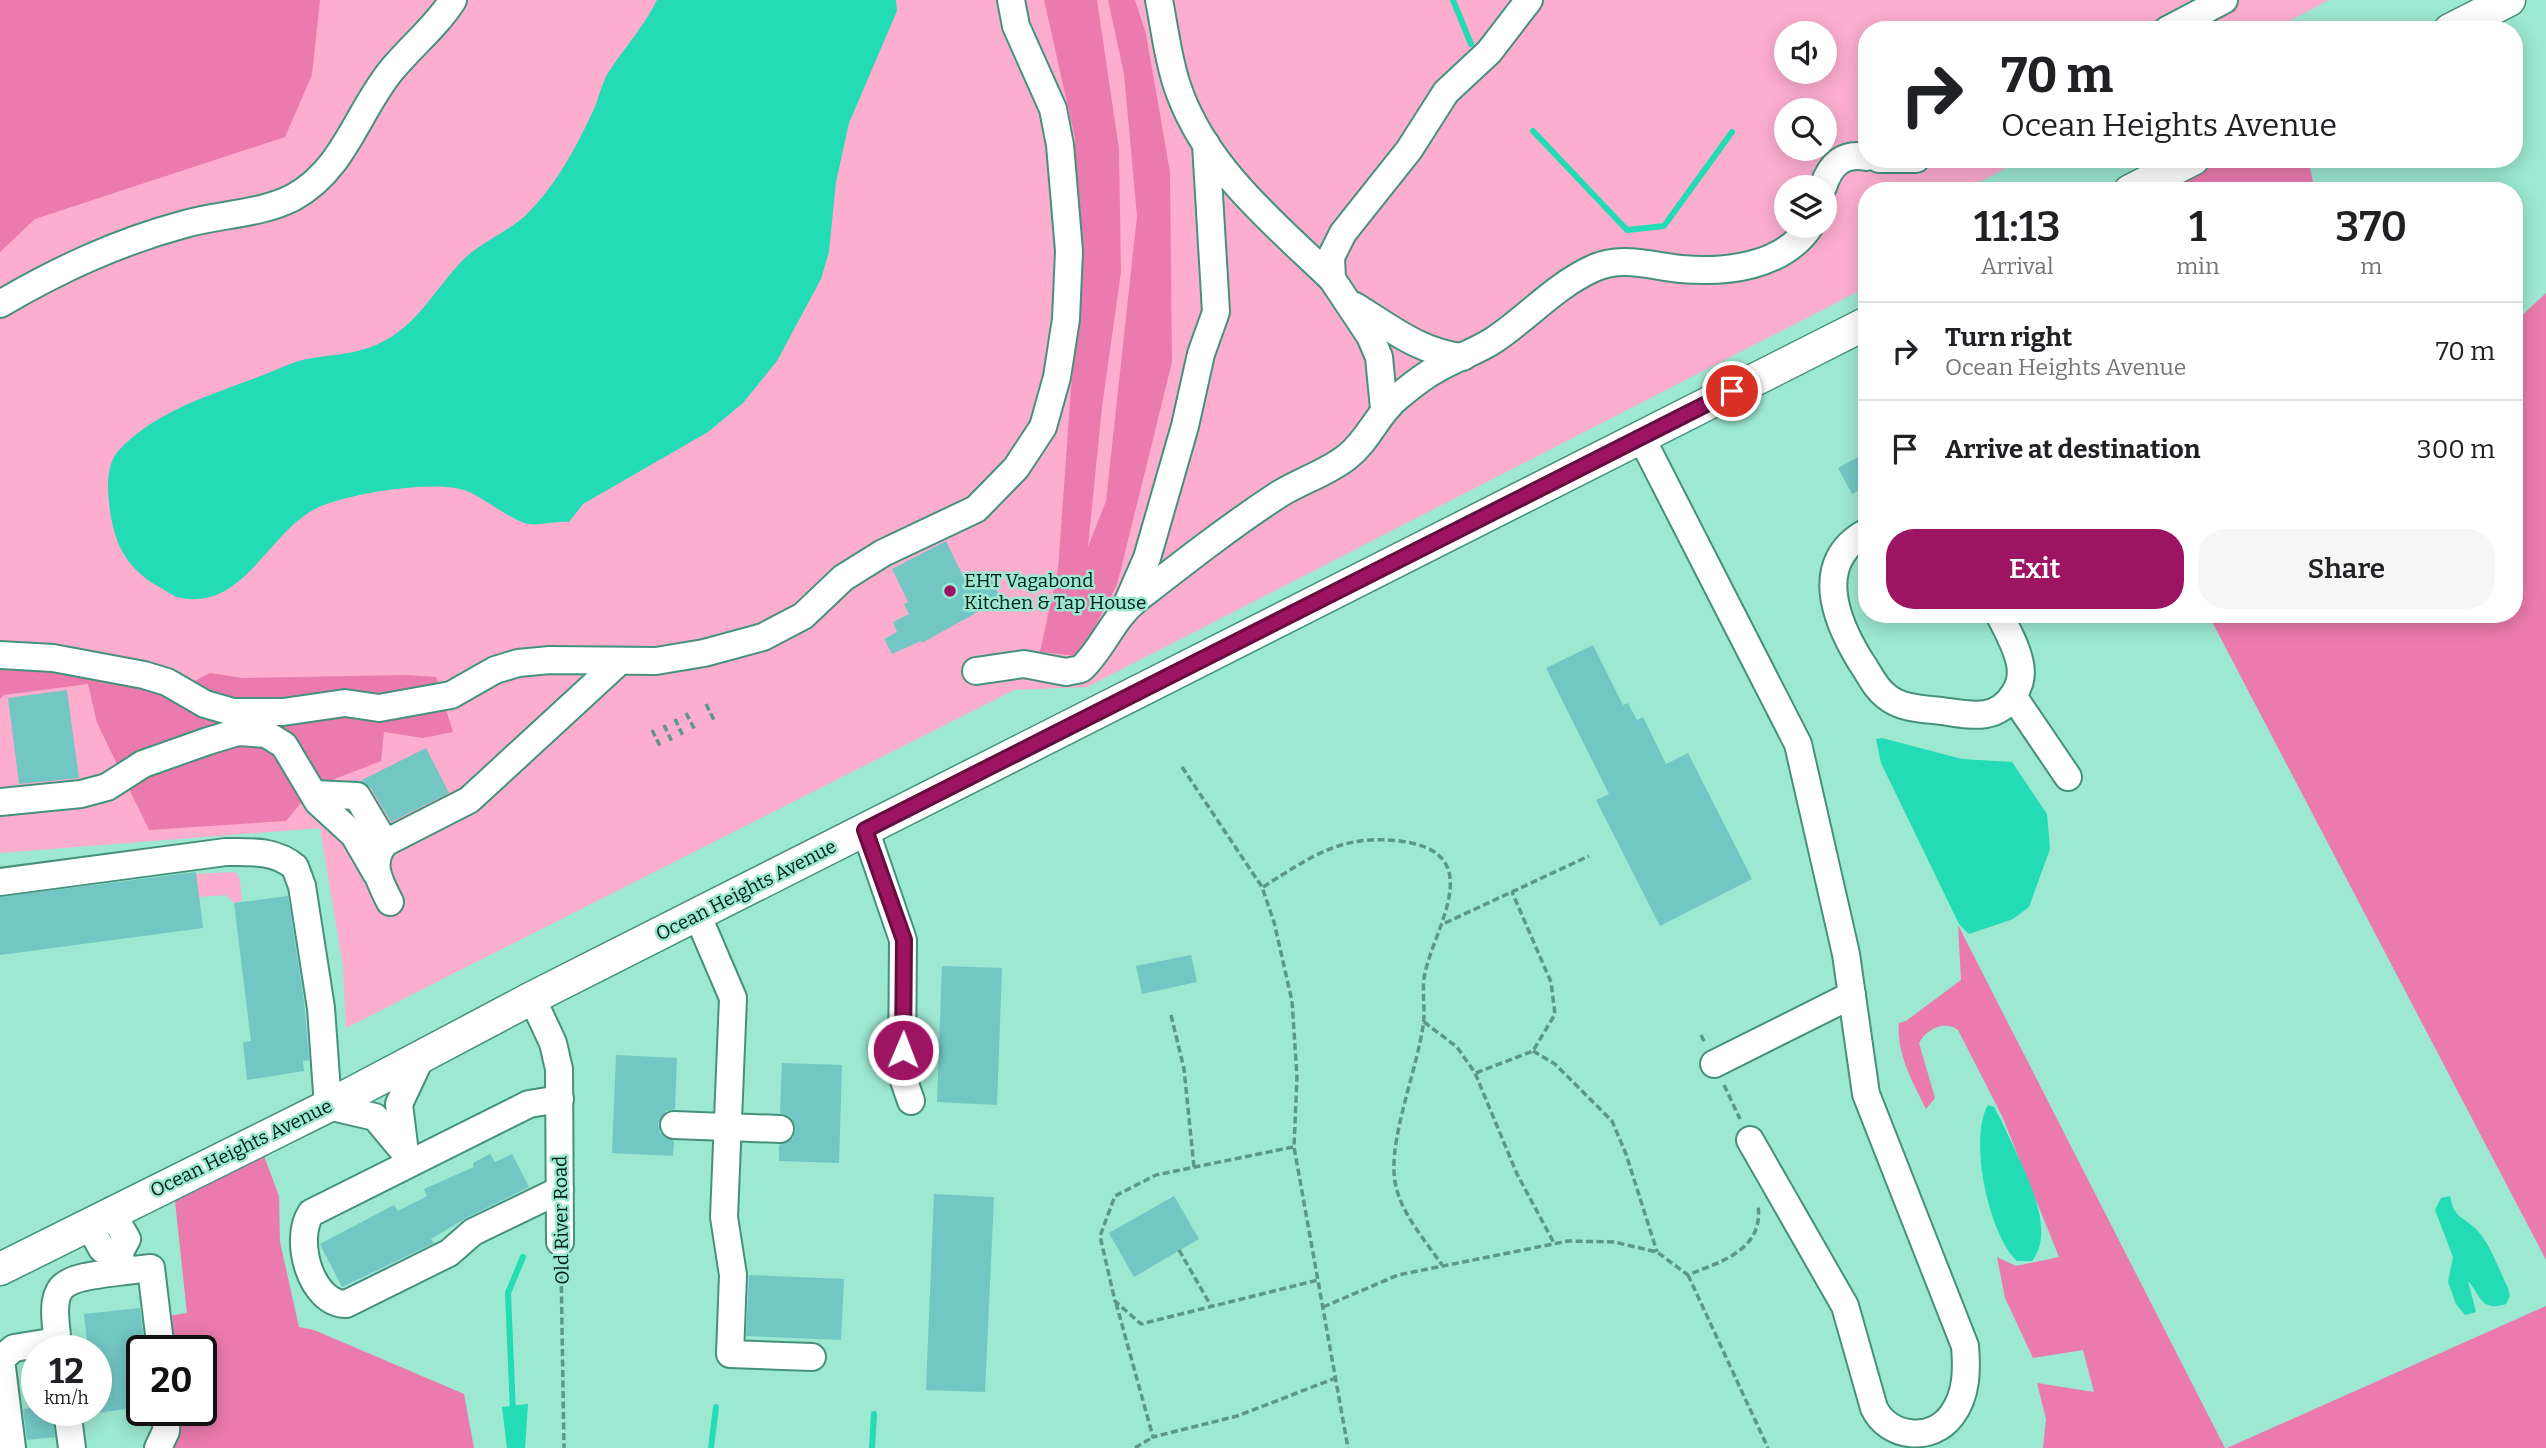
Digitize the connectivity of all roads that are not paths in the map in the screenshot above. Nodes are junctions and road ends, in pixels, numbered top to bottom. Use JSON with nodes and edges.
{"nodes":[{"id":1,"x":453,"y":0,"type":"edge"},
{"id":2,"x":1012,"y":0,"type":"edge"},
{"id":3,"x":1159,"y":0,"type":"edge"},
{"id":4,"x":1530,"y":0,"type":"edge"},
{"id":5,"x":2224,"y":0,"type":"edge"},
{"id":6,"x":2509,"y":0,"type":"edge"},
{"id":7,"x":2184,"y":21,"type":"edge"},
{"id":8,"x":2468,"y":21,"type":"edge"},
{"id":9,"x":1206,"y":144,"type":"junction"},
{"id":10,"x":1858,"y":156,"type":"edge"},
{"id":11,"x":2175,"y":168,"type":"edge"},
{"id":12,"x":1827,"y":175,"type":"edge"},
{"id":13,"x":2148,"y":182,"type":"edge"},
{"id":14,"x":1800,"y":238,"type":"edge"},
{"id":15,"x":1338,"y":289,"type":"junction"},
{"id":16,"x":0,"y":304,"type":"edge"},
{"id":17,"x":1858,"y":328,"type":"edge"},
{"id":18,"x":1463,"y":357,"type":"junction"},
{"id":19,"x":1384,"y":409,"type":"junction"},
{"id":20,"x":1641,"y":437,"type":"junction"},
{"id":21,"x":1858,"y":537,"type":"edge"},
{"id":22,"x":1124,"y":611,"type":"junction"},
{"id":23,"x":2003,"y":623,"type":"edge"},
{"id":24,"x":0,"y":656,"type":"edge"},
{"id":25,"x":620,"y":661,"type":"junction"},
{"id":26,"x":976,"y":671,"type":"dead end"},
{"id":27,"x":2013,"y":696,"type":"junction"},
{"id":28,"x":303,"y":710,"type":"junction"},
{"id":29,"x":238,"y":732,"type":"junction"},
{"id":30,"x":2068,"y":777,"type":"dead end"},
{"id":31,"x":314,"y":794,"type":"junction"},
{"id":32,"x":0,"y":802,"type":"edge"},
{"id":33,"x":865,"y":830,"type":"junction"},
{"id":34,"x":385,"y":843,"type":"junction"},
{"id":35,"x":376,"y":873,"type":"junction"},
{"id":36,"x":0,"y":883,"type":"edge"},
{"id":37,"x":390,"y":902,"type":"dead end"},
{"id":38,"x":697,"y":914,"type":"junction"},
{"id":39,"x":1852,"y":995,"type":"junction"},
{"id":40,"x":532,"y":998,"type":"junction"},
{"id":41,"x":423,"y":1053,"type":"junction"},
{"id":42,"x":1714,"y":1064,"type":"road end"},
{"id":43,"x":559,"y":1099,"type":"junction"},
{"id":44,"x":911,"y":1101,"type":"dead end"},
{"id":45,"x":328,"y":1105,"type":"junction"},
{"id":46,"x":674,"y":1125,"type":"dead end"},
{"id":47,"x":728,"y":1128,"type":"junction"},
{"id":48,"x":780,"y":1129,"type":"dead end"},
{"id":49,"x":1750,"y":1140,"type":"road end"},
{"id":50,"x":408,"y":1159,"type":"junction"},
{"id":51,"x":560,"y":1189,"type":"junction"},
{"id":52,"x":99,"y":1218,"type":"junction"},
{"id":53,"x":560,"y":1242,"type":"road end"},
{"id":54,"x":122,"y":1263,"type":"junction"},
{"id":55,"x":0,"y":1269,"type":"edge"},
{"id":56,"x":57,"y":1335,"type":"edge"},
{"id":57,"x":159,"y":1335,"type":"edge"},
{"id":58,"x":21,"y":1348,"type":"edge"},
{"id":59,"x":812,"y":1357,"type":"dead end"},
{"id":60,"x":2,"y":1381,"type":"edge"},
{"id":61,"x":69,"y":1426,"type":"edge"},
{"id":62,"x":166,"y":1426,"type":"edge"},
{"id":63,"x":12,"y":1448,"type":"edge"},
{"id":64,"x":72,"y":1448,"type":"edge"},
{"id":65,"x":158,"y":1448,"type":"edge"}],
"edges":[{"from":1,"to":16,"type":"street"},
{"from":2,"to":25,"type":"street"},
{"from":3,"to":9,"type":"street"},
{"from":4,"to":15,"type":"street"},
{"from":5,"to":7,"type":"street"},
{"from":6,"to":8,"type":"main road"},
{"from":9,"to":15,"type":"street"},
{"from":9,"to":22,"type":"street"},
{"from":10,"to":12,"type":"street"},
{"from":11,"to":13,"type":"main road"},
{"from":14,"to":18,"type":"street"},
{"from":15,"to":18,"type":"street"},
{"from":15,"to":19,"type":"street"},
{"from":17,"to":20,"type":"main road","name":"Ocean Heights Avenue"},
{"from":18,"to":19,"type":"street"},
{"from":19,"to":22,"type":"street"},
{"from":20,"to":33,"type":"main road","name":"Ocean Heights Avenue"},
{"from":20,"to":39,"type":"street"},
{"from":21,"to":27,"type":"street"},
{"from":22,"to":26,"type":"street"},
{"from":23,"to":27,"type":"street"},
{"from":24,"to":28,"type":"street"},
{"from":25,"to":28,"type":"street"},
{"from":25,"to":34,"type":"street"},
{"from":27,"to":30,"type":"street"},
{"from":28,"to":29,"type":"street"},
{"from":29,"to":31,"type":"street"},
{"from":29,"to":32,"type":"street"},
{"from":31,"to":34,"type":"street"},
{"from":31,"to":35,"type":"street"},
{"from":33,"to":38,"type":"main road","name":"Ocean Heights Avenue"},
{"from":33,"to":44,"type":"street"},
{"from":34,"to":35,"type":"street"},
{"from":35,"to":37,"type":"street"},
{"from":36,"to":45,"type":"street"},
{"from":38,"to":40,"type":"main road","name":"Ocean Heights Avenue"},
{"from":38,"to":47,"type":"street"},
{"from":39,"to":42,"type":"street"},
{"from":39,"to":49,"type":"street"},
{"from":40,"to":41,"type":"main road","name":"Ocean Heights Avenue"},
{"from":40,"to":43,"type":"street","name":"Old River Road"},
{"from":41,"to":45,"type":"main road","name":"Ocean Heights Avenue"},
{"from":41,"to":50,"type":"street"},
{"from":43,"to":50,"type":"street"},
{"from":43,"to":51,"type":"street","name":"Old River Road"},
{"from":45,"to":50,"type":"street"},
{"from":45,"to":52,"type":"main road","name":"Ocean Heights Avenue"},
{"from":46,"to":47,"type":"street"},
{"from":47,"to":48,"type":"street"},
{"from":47,"to":59,"type":"street"},
{"from":50,"to":51,"type":"street"},
{"from":51,"to":53,"type":"street","name":"Old River Road"},
{"from":52,"to":54,"type":"street"},
{"from":52,"to":55,"type":"main road","name":"Ocean Heights Avenue"},
{"from":54,"to":56,"type":"street"},
{"from":54,"to":57,"type":"street"},
{"from":58,"to":60,"type":"street"},
{"from":60,"to":63,"type":"street"},
{"from":61,"to":64,"type":"street"},
{"from":62,"to":65,"type":"street"}]}
